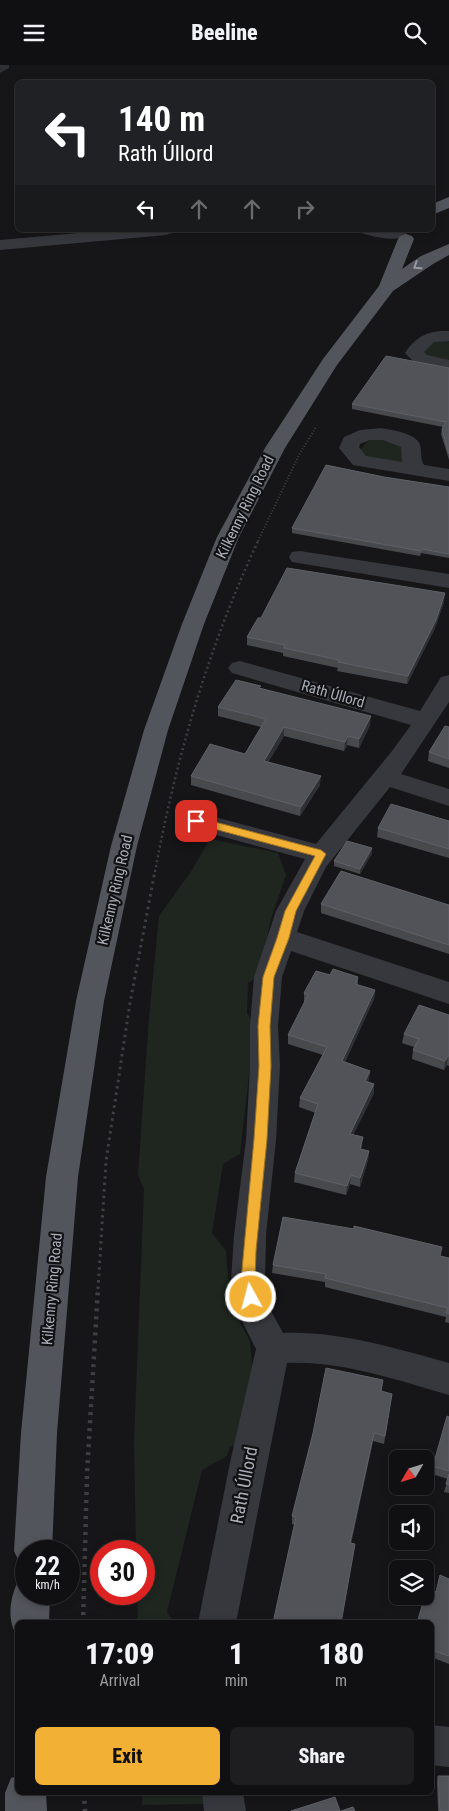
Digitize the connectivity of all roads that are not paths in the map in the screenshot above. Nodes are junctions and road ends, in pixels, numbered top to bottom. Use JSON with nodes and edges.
{"nodes":[{"id":1,"x":449,"y":202,"type":"edge"},
{"id":2,"x":435,"y":209,"type":"edge"},
{"id":3,"x":435,"y":210,"type":"edge"},
{"id":4,"x":449,"y":211,"type":"edge"},
{"id":5,"x":144,"y":232,"type":"edge"},
{"id":6,"x":384,"y":232,"type":"edge"},
{"id":7,"x":401,"y":234,"type":"edge"},
{"id":8,"x":0,"y":245,"type":"edge"},
{"id":9,"x":449,"y":248,"type":"edge"},
{"id":10,"x":387,"y":287,"type":"junction"},
{"id":11,"x":449,"y":336,"type":"edge"},
{"id":12,"x":449,"y":365,"type":"edge"},
{"id":13,"x":418,"y":471,"type":"dead end"},
{"id":14,"x":449,"y":475,"type":"edge"},
{"id":15,"x":300,"y":557,"type":"dead end"},
{"id":16,"x":449,"y":581,"type":"edge"},
{"id":17,"x":240,"y":668,"type":"dead end"},
{"id":18,"x":449,"y":682,"type":"edge"},
{"id":19,"x":426,"y":721,"type":"junction"},
{"id":20,"x":384,"y":777,"type":"junction"},
{"id":21,"x":449,"y":798,"type":"edge"},
{"id":22,"x":196,"y":821,"type":"dead end"},
{"id":23,"x":321,"y":854,"type":"junction"},
{"id":24,"x":283,"y":938,"type":"junction"},
{"id":25,"x":449,"y":993,"type":"edge"},
{"id":26,"x":273,"y":1348,"type":"junction"},
{"id":27,"x":449,"y":1379,"type":"edge"},
{"id":28,"x":34,"y":1540,"type":"edge"},
{"id":29,"x":31,"y":1605,"type":"edge"},
{"id":30,"x":30,"y":1620,"type":"edge"},
{"id":31,"x":218,"y":1620,"type":"edge"},
{"id":32,"x":434,"y":1745,"type":"edge"},
{"id":33,"x":449,"y":1747,"type":"edge"},
{"id":34,"x":26,"y":1795,"type":"edge"},
{"id":35,"x":223,"y":1795,"type":"edge"},
{"id":36,"x":26,"y":1811,"type":"edge"},
{"id":37,"x":225,"y":1811,"type":"edge"}],
"edges":[{"from":1,"to":2,"type":"main road"},
{"from":3,"to":4,"type":"main road"},
{"from":5,"to":8,"type":"street"},
{"from":6,"to":7,"type":"street"},
{"from":7,"to":9,"type":"main road"},
{"from":7,"to":10,"type":"main road","name":"Kilkenny Ring Road"},
{"from":9,"to":10,"type":"main road","name":"Kilkenny Ring Road","one_way":true},
{"from":10,"to":28,"type":"main road","name":"Kilkenny Ring Road"},
{"from":11,"to":12,"type":"street"},
{"from":13,"to":14,"type":"street"},
{"from":15,"to":16,"type":"street"},
{"from":17,"to":19,"type":"street","name":"Rath Úllord"},
{"from":18,"to":19,"type":"street"},
{"from":19,"to":20,"type":"street"},
{"from":20,"to":21,"type":"street"},
{"from":20,"to":23,"type":"street"},
{"from":22,"to":23,"type":"street"},
{"from":23,"to":24,"type":"street"},
{"from":24,"to":25,"type":"street"},
{"from":24,"to":26,"type":"street"},
{"from":26,"to":27,"type":"street"},
{"from":26,"to":31,"type":"street","name":"Rath Úllord"},
{"from":29,"to":30,"type":"main road"},
{"from":32,"to":33,"type":"street"},
{"from":34,"to":36,"type":"main road"},
{"from":35,"to":37,"type":"street"}]}
